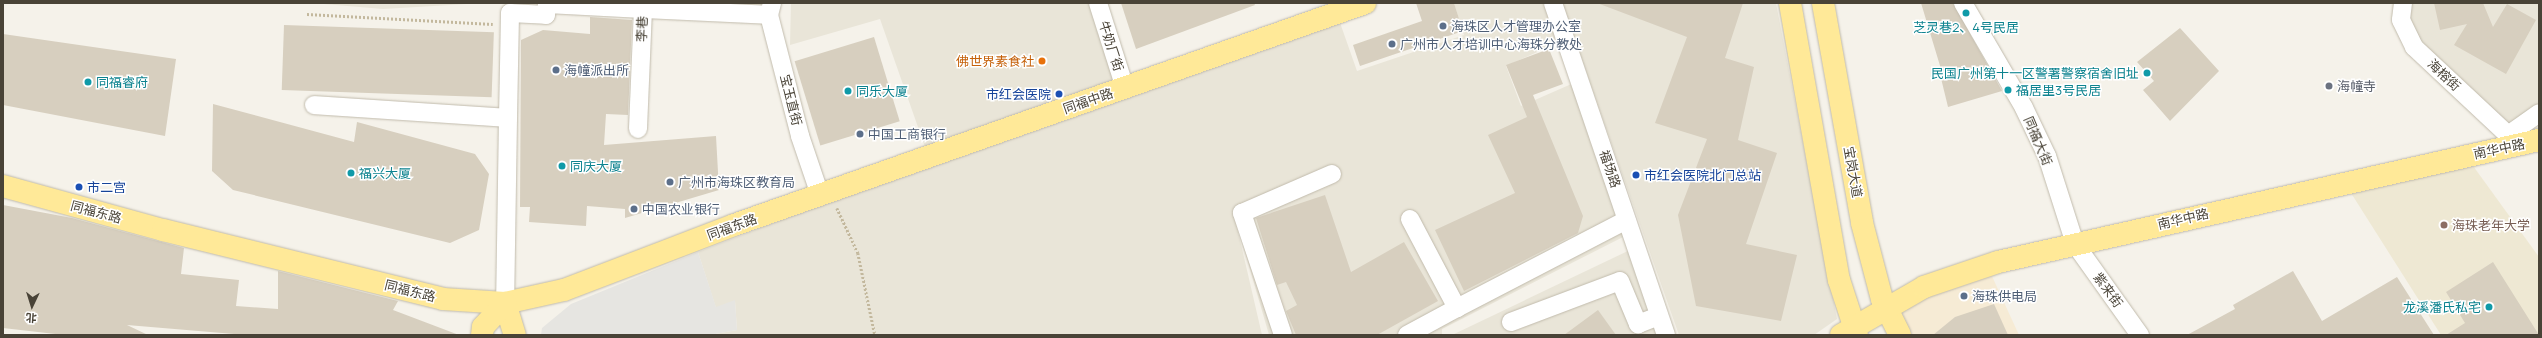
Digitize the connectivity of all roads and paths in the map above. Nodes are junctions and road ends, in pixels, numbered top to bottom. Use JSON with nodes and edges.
{"nodes":[{"id":1,"x":1098,"y":3,"type":"edge"},
{"id":2,"x":1365,"y":3,"type":"edge"},
{"id":3,"x":1553,"y":3,"type":"edge"},
{"id":4,"x":1790,"y":3,"type":"edge"},
{"id":5,"x":1823,"y":3,"type":"edge"},
{"id":6,"x":1963,"y":3,"type":"edge"},
{"id":7,"x":2403,"y":3,"type":"edge"},
{"id":8,"x":770,"y":9,"type":"edge"},
{"id":9,"x":643,"y":10,"type":"junction"},
{"id":10,"x":307,"y":14,"type":"dead end"},
{"id":11,"x":510,"y":36,"type":"junction"},
{"id":12,"x":1125,"y":88,"type":"junction"},
{"id":13,"x":314,"y":105,"type":"dead end"},
{"id":14,"x":2539,"y":112,"type":"edge"},
{"id":15,"x":508,"y":118,"type":"junction"},
{"id":16,"x":638,"y":129,"type":"dead end"},
{"id":17,"x":2539,"y":140,"type":"edge"},
{"id":18,"x":2508,"y":141,"type":"junction"},
{"id":19,"x":1332,"y":174,"type":"dead end"},
{"id":20,"x":3,"y":186,"type":"edge"},
{"id":21,"x":820,"y":195,"type":"junction"},
{"id":22,"x":1410,"y":219,"type":"dead end"},
{"id":23,"x":1627,"y":220,"type":"junction"},
{"id":24,"x":2075,"y":244,"type":"junction"},
{"id":25,"x":505,"y":303,"type":"junction"},
{"id":26,"x":1457,"y":308,"type":"junction"},
{"id":27,"x":1886,"y":308,"type":"junction"},
{"id":28,"x":1659,"y":316,"type":"junction"},
{"id":29,"x":1511,"y":322,"type":"dead end"},
{"id":30,"x":1850,"y":332,"type":"edge"},
{"id":31,"x":482,"y":335,"type":"edge"},
{"id":32,"x":515,"y":335,"type":"edge"},
{"id":33,"x":875,"y":335,"type":"edge"},
{"id":34,"x":1283,"y":335,"type":"edge"},
{"id":35,"x":1407,"y":335,"type":"edge"},
{"id":36,"x":1666,"y":335,"type":"edge"},
{"id":37,"x":1900,"y":335,"type":"edge"},
{"id":38,"x":2140,"y":335,"type":"edge"}],
"edges":[{"from":1,"to":12,"type":"street","name":"牛奶厂街"},
{"from":2,"to":12,"type":"main road","name":"同福中路"},
{"from":3,"to":23,"type":"street","name":"福场路"},
{"from":4,"to":30,"type":"main road"},
{"from":5,"to":27,"type":"main road","name":"宝岗大道"},
{"from":6,"to":24,"type":"street","name":"同福大街"},
{"from":7,"to":18,"type":"street","name":"海榕街"},
{"from":8,"to":9,"type":"street"},
{"from":8,"to":21,"type":"street","name":"宝玉直街"},
{"from":9,"to":11,"type":"street","name":"李巷"},
{"from":9,"to":16,"type":"street","name":"李巷"},
{"from":10,"to":11,"type":"path"},
{"from":11,"to":15,"type":"street","name":"李巷"},
{"from":12,"to":21,"type":"main road","name":"同福中路"},
{"from":13,"to":15,"type":"street"},
{"from":14,"to":18,"type":"street"},
{"from":15,"to":25,"type":"street","name":"李巷"},
{"from":17,"to":18,"type":"main road","name":"南华中路"},
{"from":18,"to":24,"type":"main road","name":"南华中路"},
{"from":19,"to":34,"type":"street"},
{"from":20,"to":25,"type":"main road","name":"同福东路"},
{"from":21,"to":25,"type":"main road","name":"同福东路"},
{"from":21,"to":33,"type":"path"},
{"from":22,"to":26,"type":"street"},
{"from":23,"to":26,"type":"street"},
{"from":23,"to":28,"type":"street","name":"福场路"},
{"from":24,"to":27,"type":"main road","name":"南华中路"},
{"from":24,"to":38,"type":"street","name":"紫来街"},
{"from":25,"to":31,"type":"main road"},
{"from":25,"to":32,"type":"main road"},
{"from":26,"to":35,"type":"street"},
{"from":27,"to":30,"type":"main road","name":"南华中路"},
{"from":27,"to":37,"type":"main road","name":"宝岗大道"},
{"from":28,"to":29,"type":"street"},
{"from":28,"to":36,"type":"street","name":"福场路"}]}
